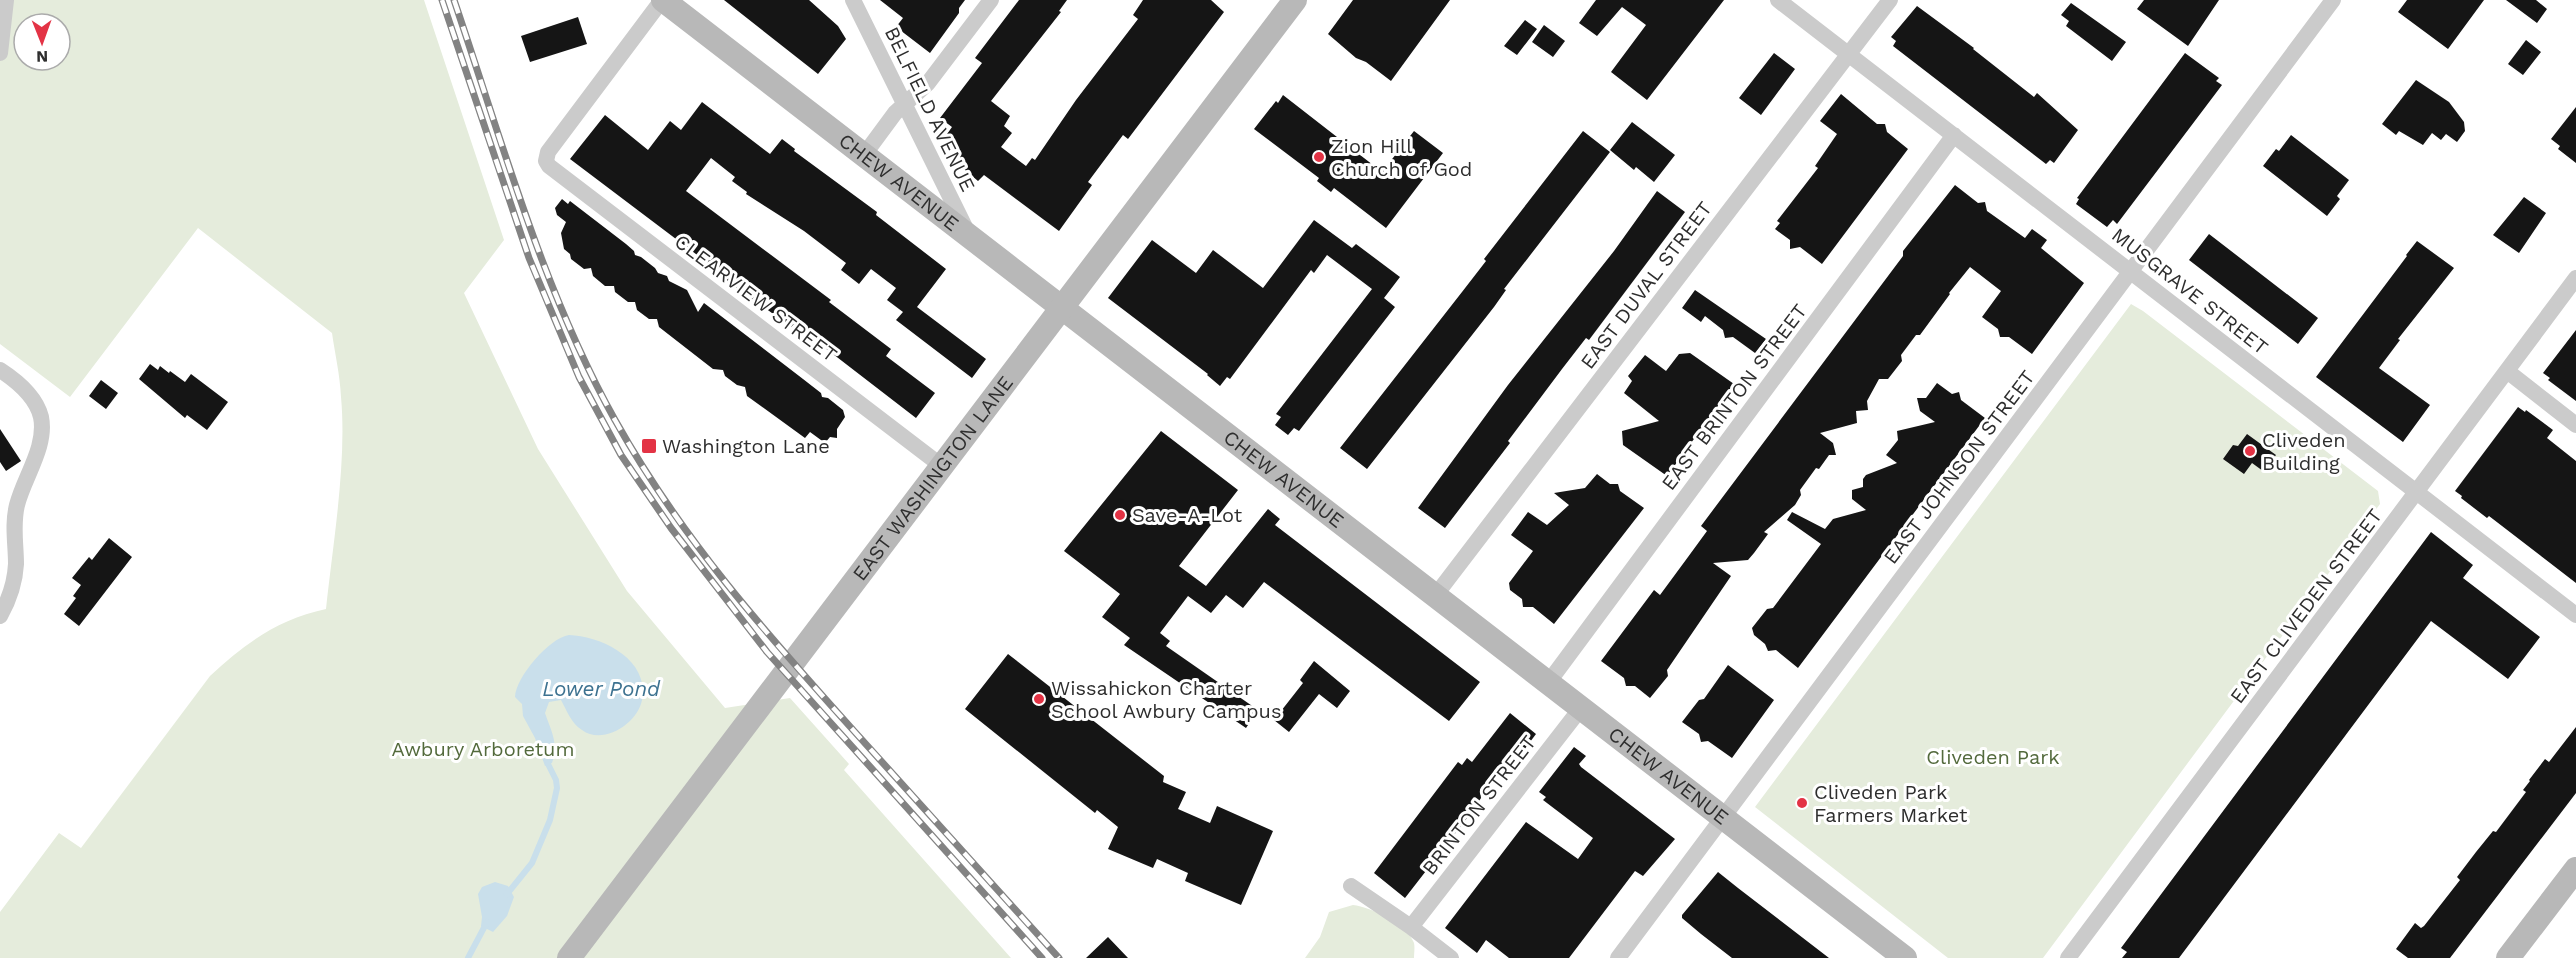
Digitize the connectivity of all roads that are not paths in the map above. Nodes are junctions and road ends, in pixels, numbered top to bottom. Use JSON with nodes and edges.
{"nodes":[{"id":1,"x":6,"y":0,"type":"edge"},
{"id":2,"x":663,"y":0,"type":"edge"},
{"id":3,"x":853,"y":0,"type":"edge"},
{"id":4,"x":991,"y":0,"type":"edge"},
{"id":5,"x":1295,"y":0,"type":"edge"},
{"id":6,"x":1778,"y":0,"type":"edge"},
{"id":7,"x":1890,"y":0,"type":"edge"},
{"id":8,"x":2333,"y":0,"type":"edge"},
{"id":9,"x":0,"y":53,"type":"edge"},
{"id":10,"x":1849,"y":54,"type":"junction"},
{"id":11,"x":904,"y":104,"type":"junction"},
{"id":12,"x":1954,"y":135,"type":"junction"},
{"id":13,"x":864,"y":155,"type":"junction"},
{"id":14,"x":970,"y":236,"type":"junction"},
{"id":15,"x":2131,"y":271,"type":"junction"},
{"id":16,"x":2576,"y":278,"type":"edge"},
{"id":17,"x":1063,"y":309,"type":"junction"},
{"id":18,"x":0,"y":370,"type":"edge"},
{"id":19,"x":2507,"y":371,"type":"junction"},
{"id":20,"x":2576,"y":425,"type":"edge"},
{"id":21,"x":943,"y":467,"type":"junction"},
{"id":22,"x":2416,"y":492,"type":"junction"},
{"id":23,"x":1435,"y":596,"type":"junction"},
{"id":24,"x":2576,"y":615,"type":"edge"},
{"id":25,"x":0,"y":616,"type":"edge"},
{"id":26,"x":1548,"y":683,"type":"junction"},
{"id":27,"x":1581,"y":708,"type":"junction"},
{"id":28,"x":1724,"y":818,"type":"junction"},
{"id":29,"x":2576,"y":869,"type":"edge"},
{"id":30,"x":1351,"y":886,"type":"dead end"},
{"id":31,"x":1411,"y":927,"type":"junction"},
{"id":32,"x":569,"y":958,"type":"edge"},
{"id":33,"x":1451,"y":958,"type":"edge"},
{"id":34,"x":1617,"y":958,"type":"edge"},
{"id":35,"x":1905,"y":958,"type":"edge"},
{"id":36,"x":2068,"y":958,"type":"edge"},
{"id":37,"x":2508,"y":958,"type":"edge"}],
"edges":[{"from":1,"to":9,"type":"street"},
{"from":2,"to":13,"type":"street","name":"CHEW AVENUE"},
{"from":2,"to":21,"type":"street","name":"CLEARVIEW STREET"},
{"from":3,"to":11,"type":"street","name":"BELFIELD AVENUE"},
{"from":4,"to":11,"type":"street"},
{"from":5,"to":17,"type":"street","name":"EAST WASHINGTON LANE"},
{"from":6,"to":10,"type":"street","name":"MUSGRAVE STREET"},
{"from":7,"to":10,"type":"street","name":"EAST DUVAL STREET"},
{"from":8,"to":15,"type":"street","name":"EAST JOHNSON STREET"},
{"from":10,"to":12,"type":"street","name":"MUSGRAVE STREET"},
{"from":10,"to":23,"type":"street","name":"EAST DUVAL STREET"},
{"from":11,"to":13,"type":"street"},
{"from":11,"to":14,"type":"street","name":"BELFIELD AVENUE"},
{"from":12,"to":15,"type":"street","name":"MUSGRAVE STREET"},
{"from":12,"to":26,"type":"street","name":"EAST BRINTON STREET"},
{"from":13,"to":14,"type":"street","name":"CHEW AVENUE"},
{"from":14,"to":17,"type":"street","name":"CHEW AVENUE"},
{"from":15,"to":22,"type":"street","name":"MUSGRAVE STREET"},
{"from":15,"to":28,"type":"street","name":"EAST JOHNSON STREET"},
{"from":16,"to":19,"type":"street","name":"EAST CLIVEDEN STREET"},
{"from":17,"to":21,"type":"street","name":"EAST WASHINGTON LANE"},
{"from":17,"to":23,"type":"street","name":"CHEW AVENUE"},
{"from":18,"to":25,"type":"street"},
{"from":19,"to":20,"type":"street"},
{"from":19,"to":22,"type":"street","name":"EAST CLIVEDEN STREET"},
{"from":21,"to":32,"type":"street","name":"EAST WASHINGTON LANE"},
{"from":22,"to":24,"type":"street","name":"MUSGRAVE STREET"},
{"from":22,"to":36,"type":"street","name":"EAST CLIVEDEN STREET"},
{"from":23,"to":26,"type":"street","name":"CHEW AVENUE"},
{"from":26,"to":27,"type":"street","name":"CHEW AVENUE"},
{"from":27,"to":28,"type":"street","name":"CHEW AVENUE"},
{"from":27,"to":31,"type":"street","name":"BRINTON STREET"},
{"from":28,"to":34,"type":"street","name":"EAST JOHNSON STREET"},
{"from":28,"to":35,"type":"street","name":"CHEW AVENUE"},
{"from":29,"to":37,"type":"street"},
{"from":30,"to":31,"type":"street"},
{"from":31,"to":33,"type":"street"}]}
